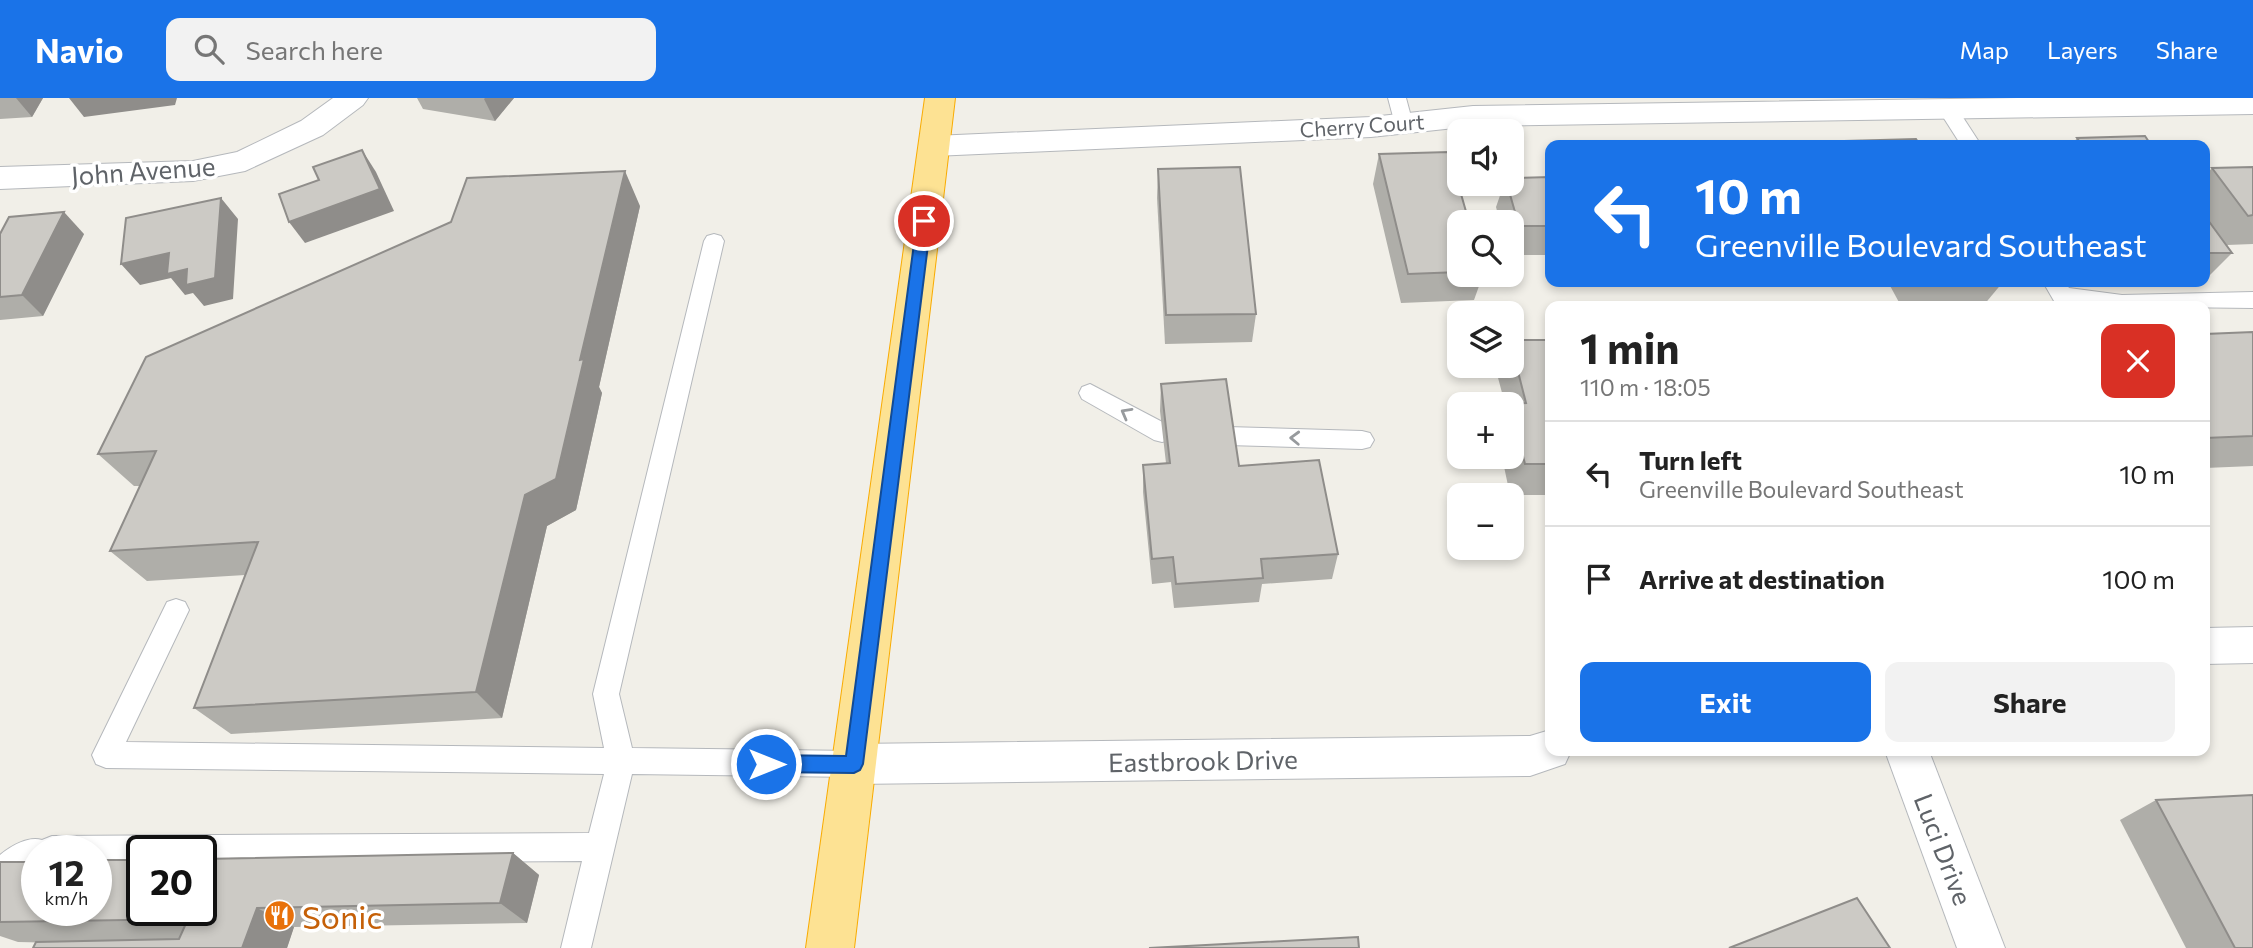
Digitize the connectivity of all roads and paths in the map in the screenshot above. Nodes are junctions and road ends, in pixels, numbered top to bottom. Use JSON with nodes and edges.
{"nodes":[{"id":1,"x":353,"y":98,"type":"edge"},
{"id":2,"x":940,"y":98,"type":"edge"},
{"id":3,"x":1903,"y":104,"type":"edge"},
{"id":4,"x":2253,"y":104,"type":"edge"},
{"id":5,"x":1948,"y":109,"type":"junction"},
{"id":6,"x":1400,"y":111,"type":"edge"},
{"id":7,"x":1968,"y":140,"type":"edge"},
{"id":8,"x":934,"y":146,"type":"junction"},
{"id":9,"x":0,"y":178,"type":"edge"},
{"id":10,"x":714,"y":241,"type":"dead end"},
{"id":11,"x":2057,"y":287,"type":"edge"},
{"id":12,"x":2253,"y":300,"type":"edge"},
{"id":13,"x":2107,"y":301,"type":"edge"},
{"id":14,"x":2209,"y":301,"type":"edge"},
{"id":15,"x":1090,"y":393,"type":"dead end"},
{"id":16,"x":1162,"y":433,"type":"edge"},
{"id":17,"x":1227,"y":436,"type":"edge"},
{"id":18,"x":1362,"y":440,"type":"dead end"},
{"id":19,"x":176,"y":610,"type":"dead end"},
{"id":20,"x":2253,"y":645,"type":"edge"},
{"id":21,"x":2210,"y":646,"type":"edge"},
{"id":22,"x":1545,"y":752,"type":"edge"},
{"id":23,"x":1909,"y":756,"type":"edge"},
{"id":24,"x":621,"y":761,"type":"junction"},
{"id":25,"x":854,"y":764,"type":"junction"},
{"id":26,"x":601,"y":847,"type":"junction"},
{"id":27,"x":112,"y":850,"type":"edge"},
{"id":28,"x":21,"y":857,"type":"edge"},
{"id":29,"x":0,"y":879,"type":"edge"},
{"id":30,"x":576,"y":948,"type":"edge"},
{"id":31,"x":830,"y":948,"type":"edge"},
{"id":32,"x":1981,"y":948,"type":"edge"}],
"edges":[{"from":1,"to":9,"type":"street","name":"John Avenue"},
{"from":2,"to":8,"type":"highway"},
{"from":3,"to":5,"type":"street","name":"Cherry Court"},
{"from":3,"to":6,"type":"street","name":"Cherry Court"},
{"from":4,"to":5,"type":"street","name":"Cherry Court"},
{"from":5,"to":7,"type":"lane"},
{"from":6,"to":8,"type":"street","name":"Cherry Court"},
{"from":8,"to":25,"type":"highway"},
{"from":10,"to":24,"type":"lane"},
{"from":11,"to":13,"type":"lane"},
{"from":12,"to":14,"type":"lane"},
{"from":16,"to":15,"type":"lane","one_way":true},
{"from":18,"to":17,"type":"lane","one_way":true},
{"from":19,"to":24,"type":"lane"},
{"from":20,"to":21,"type":"street"},
{"from":22,"to":25,"type":"street","name":"Eastbrook Drive"},
{"from":23,"to":32,"type":"street","name":"Luci Drive"},
{"from":24,"to":25,"type":"lane"},
{"from":24,"to":26,"type":"lane"},
{"from":25,"to":31,"type":"highway"},
{"from":26,"to":27,"type":"lane"},
{"from":26,"to":30,"type":"lane"},
{"from":28,"to":29,"type":"lane"}]}
